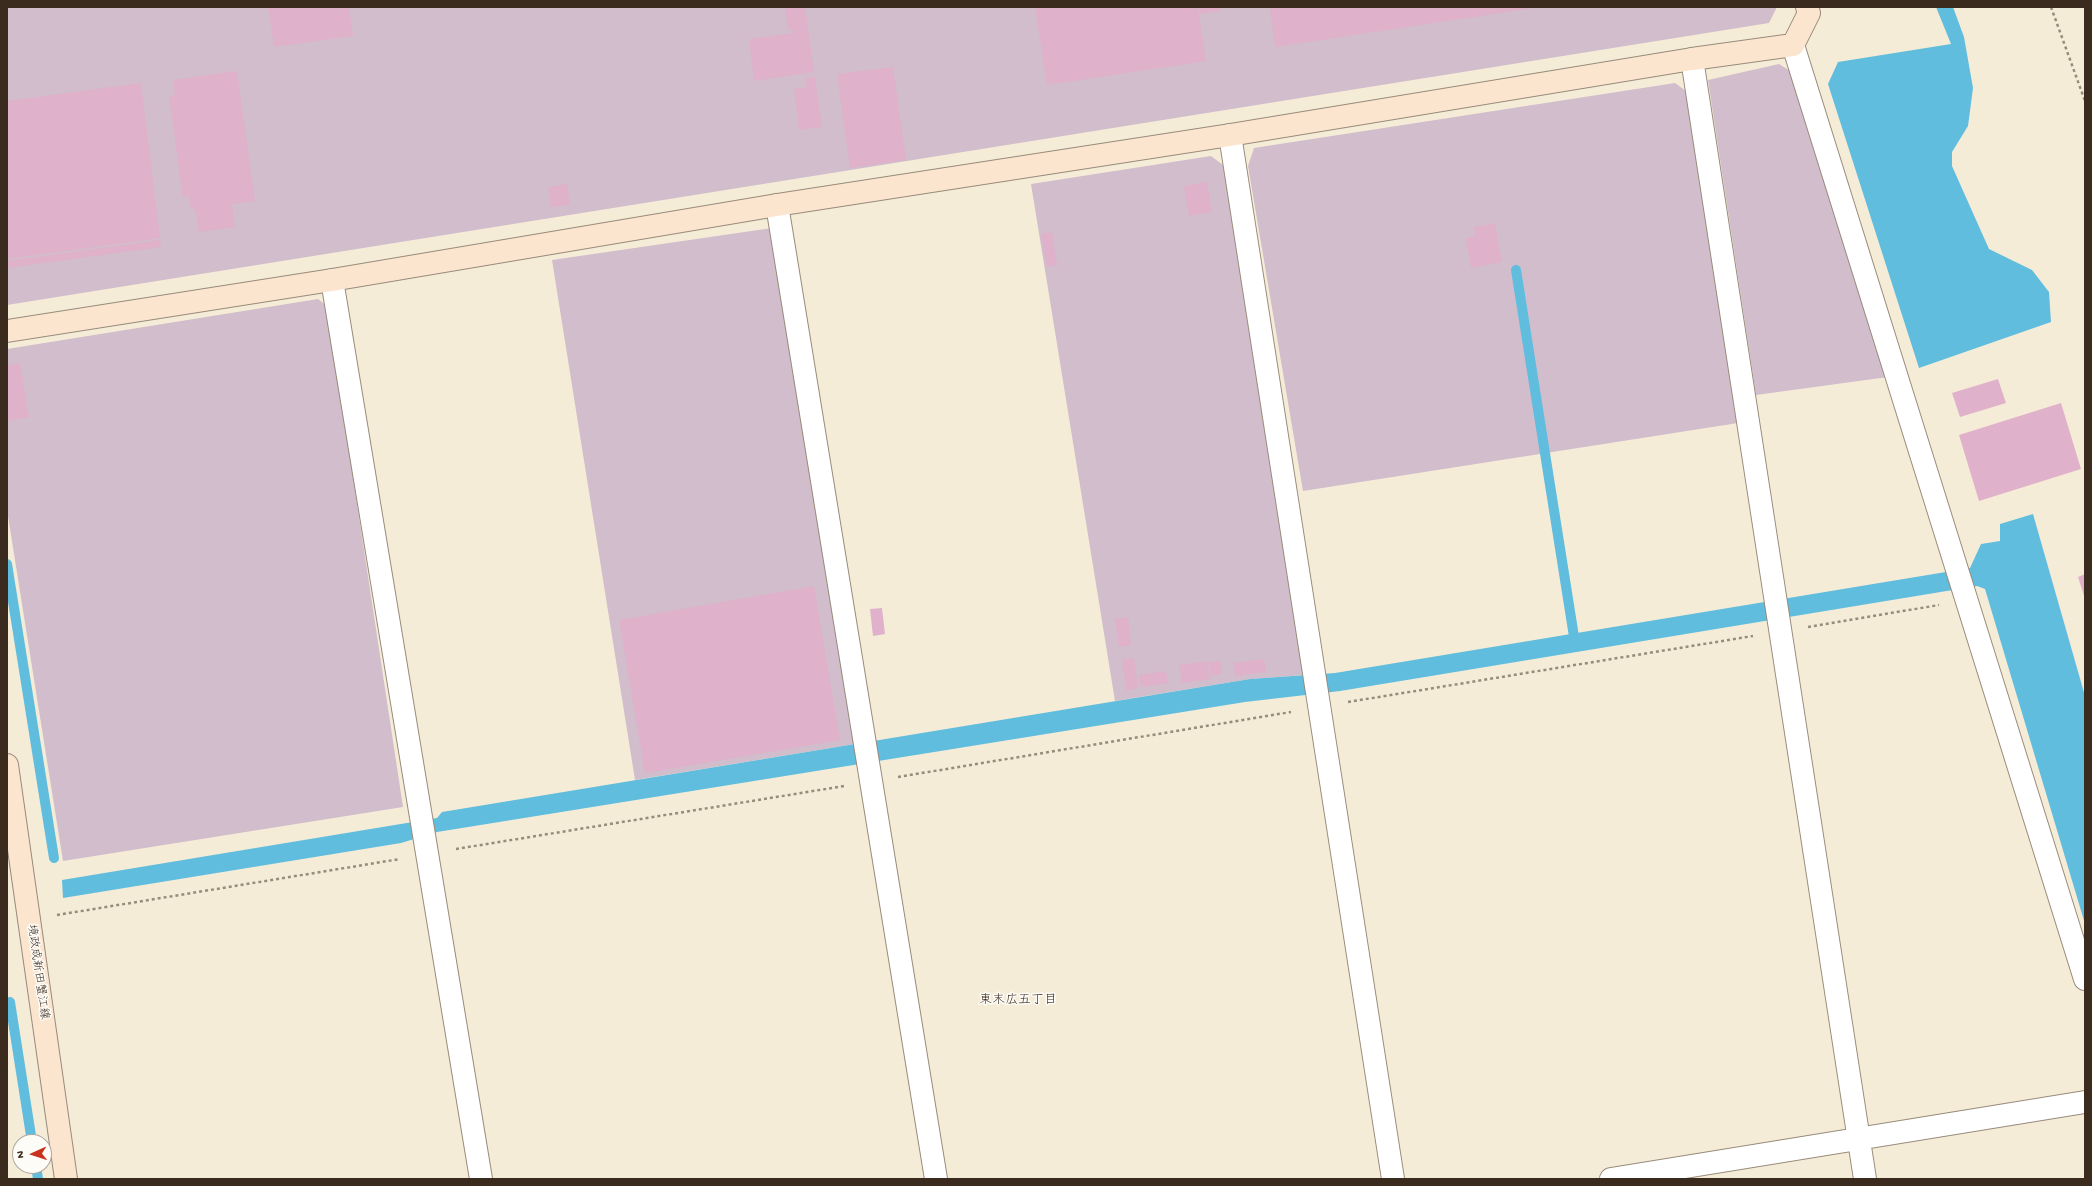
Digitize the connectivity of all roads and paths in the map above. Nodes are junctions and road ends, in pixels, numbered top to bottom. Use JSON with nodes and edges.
{"nodes":[{"id":1,"x":1807,"y":7,"type":"edge"},
{"id":2,"x":2051,"y":7,"type":"edge"},
{"id":3,"x":1793,"y":45,"type":"junction"},
{"id":4,"x":1692,"y":59,"type":"junction"},
{"id":5,"x":2085,"y":101,"type":"edge"},
{"id":6,"x":1230,"y":135,"type":"junction"},
{"id":7,"x":777,"y":206,"type":"junction"},
{"id":8,"x":332,"y":280,"type":"junction"},
{"id":9,"x":7,"y":331,"type":"edge"},
{"id":10,"x":1966,"y":597,"type":"junction"},
{"id":11,"x":1779,"y":627,"type":"junction"},
{"id":12,"x":1319,"y":703,"type":"junction"},
{"id":13,"x":7,"y":765,"type":"edge"},
{"id":14,"x":870,"y":775,"type":"junction"},
{"id":15,"x":426,"y":848,"type":"junction"},
{"id":16,"x":29,"y":919,"type":"junction"},
{"id":17,"x":2085,"y":979,"type":"edge"},
{"id":18,"x":2085,"y":1102,"type":"edge"},
{"id":19,"x":1858,"y":1139,"type":"junction"},
{"id":20,"x":66,"y":1179,"type":"edge"},
{"id":21,"x":480,"y":1179,"type":"edge"},
{"id":22,"x":936,"y":1179,"type":"edge"},
{"id":23,"x":1393,"y":1179,"type":"edge"},
{"id":24,"x":1612,"y":1179,"type":"edge"},
{"id":25,"x":1865,"y":1179,"type":"edge"}],
"edges":[{"from":1,"to":3,"type":"street"},
{"from":2,"to":5,"type":"path"},
{"from":3,"to":4,"type":"street"},
{"from":3,"to":10,"type":"street"},
{"from":4,"to":6,"type":"street"},
{"from":4,"to":11,"type":"street"},
{"from":6,"to":7,"type":"street"},
{"from":6,"to":12,"type":"street"},
{"from":7,"to":8,"type":"street"},
{"from":7,"to":14,"type":"street"},
{"from":8,"to":9,"type":"street"},
{"from":8,"to":15,"type":"street"},
{"from":10,"to":11,"type":"path"},
{"from":10,"to":17,"type":"street"},
{"from":11,"to":12,"type":"path"},
{"from":11,"to":19,"type":"street"},
{"from":12,"to":14,"type":"path"},
{"from":12,"to":23,"type":"street"},
{"from":13,"to":16,"type":"street","name":"境政成新田蟹江線"},
{"from":14,"to":15,"type":"path"},
{"from":14,"to":22,"type":"street"},
{"from":15,"to":16,"type":"path"},
{"from":15,"to":21,"type":"street"},
{"from":16,"to":20,"type":"street","name":"境政成新田蟹江線"},
{"from":18,"to":19,"type":"street"},
{"from":19,"to":24,"type":"street"},
{"from":19,"to":25,"type":"street"}]}
